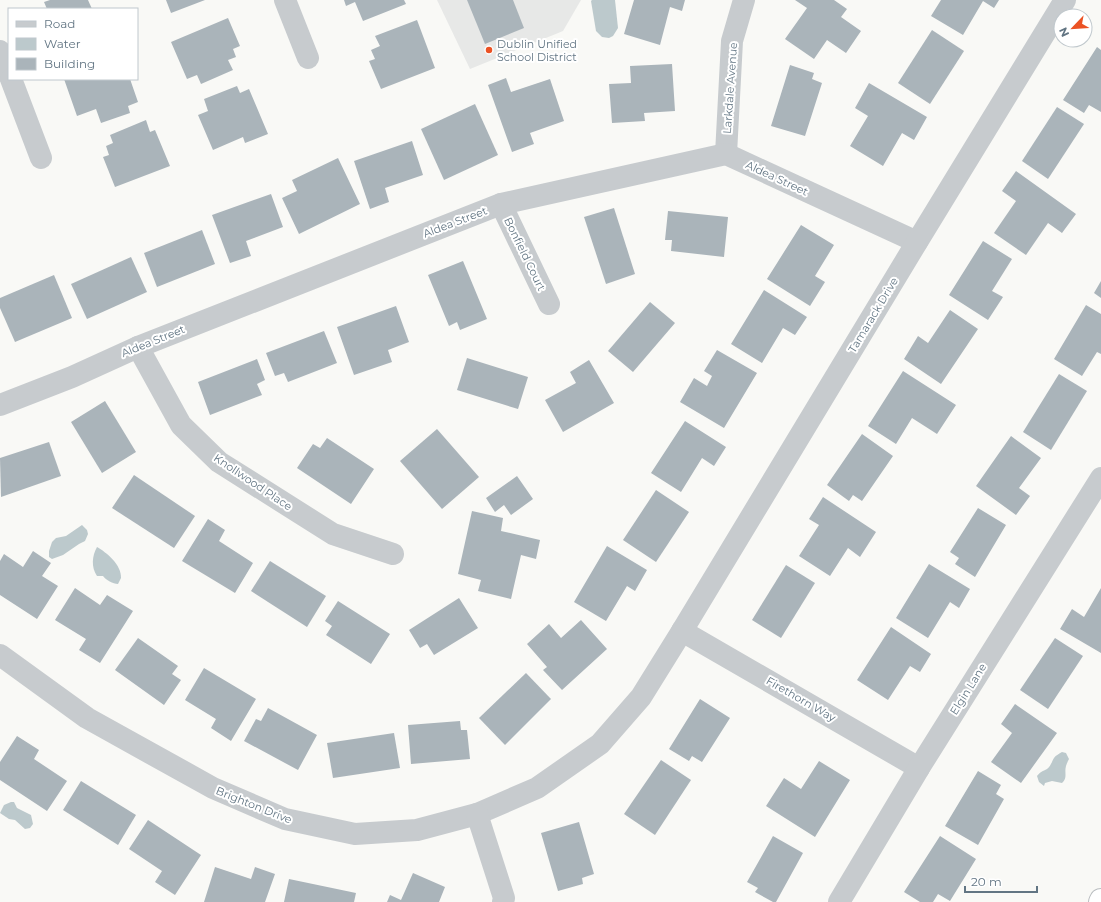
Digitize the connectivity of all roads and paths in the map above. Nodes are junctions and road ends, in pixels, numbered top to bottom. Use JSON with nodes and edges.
{"nodes":[{"id":1,"x":284,"y":0,"type":"edge"},
{"id":2,"x":744,"y":0,"type":"edge"},
{"id":3,"x":1065,"y":0,"type":"edge"},
{"id":4,"x":0,"y":51,"type":"edge"},
{"id":5,"x":308,"y":58,"type":"dead end"},
{"id":6,"x":8,"y":72,"type":"edge"},
{"id":7,"x":11,"y":80,"type":"edge"},
{"id":8,"x":726,"y":154,"type":"junction"},
{"id":9,"x":41,"y":158,"type":"dead end"},
{"id":10,"x":501,"y":204,"type":"junction"},
{"id":11,"x":917,"y":242,"type":"junction"},
{"id":12,"x":549,"y":304,"type":"dead end"},
{"id":13,"x":138,"y":347,"type":"junction"},
{"id":14,"x":0,"y":405,"type":"edge"},
{"id":15,"x":1101,"y":478,"type":"edge"},
{"id":16,"x":393,"y":554,"type":"dead end"},
{"id":17,"x":682,"y":631,"type":"junction"},
{"id":18,"x":0,"y":655,"type":"edge"},
{"id":19,"x":919,"y":768,"type":"junction"},
{"id":20,"x":476,"y":814,"type":"junction"},
{"id":21,"x":503,"y":902,"type":"edge"},
{"id":22,"x":839,"y":902,"type":"edge"}],
"edges":[{"from":1,"to":5,"type":"street"},
{"from":2,"to":8,"type":"street","name":"Larkdale Avenue"},
{"from":3,"to":11,"type":"street","name":"Tamarack Drive"},
{"from":4,"to":6,"type":"street"},
{"from":7,"to":9,"type":"street"},
{"from":8,"to":10,"type":"street","name":"Aldea Street"},
{"from":8,"to":11,"type":"street","name":"Aldea Street"},
{"from":10,"to":12,"type":"street","name":"Bonfield Court"},
{"from":10,"to":13,"type":"street","name":"Aldea Street"},
{"from":11,"to":17,"type":"street","name":"Tamarack Drive"},
{"from":13,"to":14,"type":"street","name":"Aldea Street"},
{"from":13,"to":16,"type":"street","name":"Knollwood Place"},
{"from":15,"to":19,"type":"street","name":"Elgin Lane"},
{"from":17,"to":19,"type":"street","name":"Firethorn Way"},
{"from":17,"to":20,"type":"street","name":"Brighton Drive"},
{"from":18,"to":20,"type":"street","name":"Brighton Drive"},
{"from":19,"to":22,"type":"street","name":"Elgin Lane"},
{"from":20,"to":21,"type":"street"}]}
